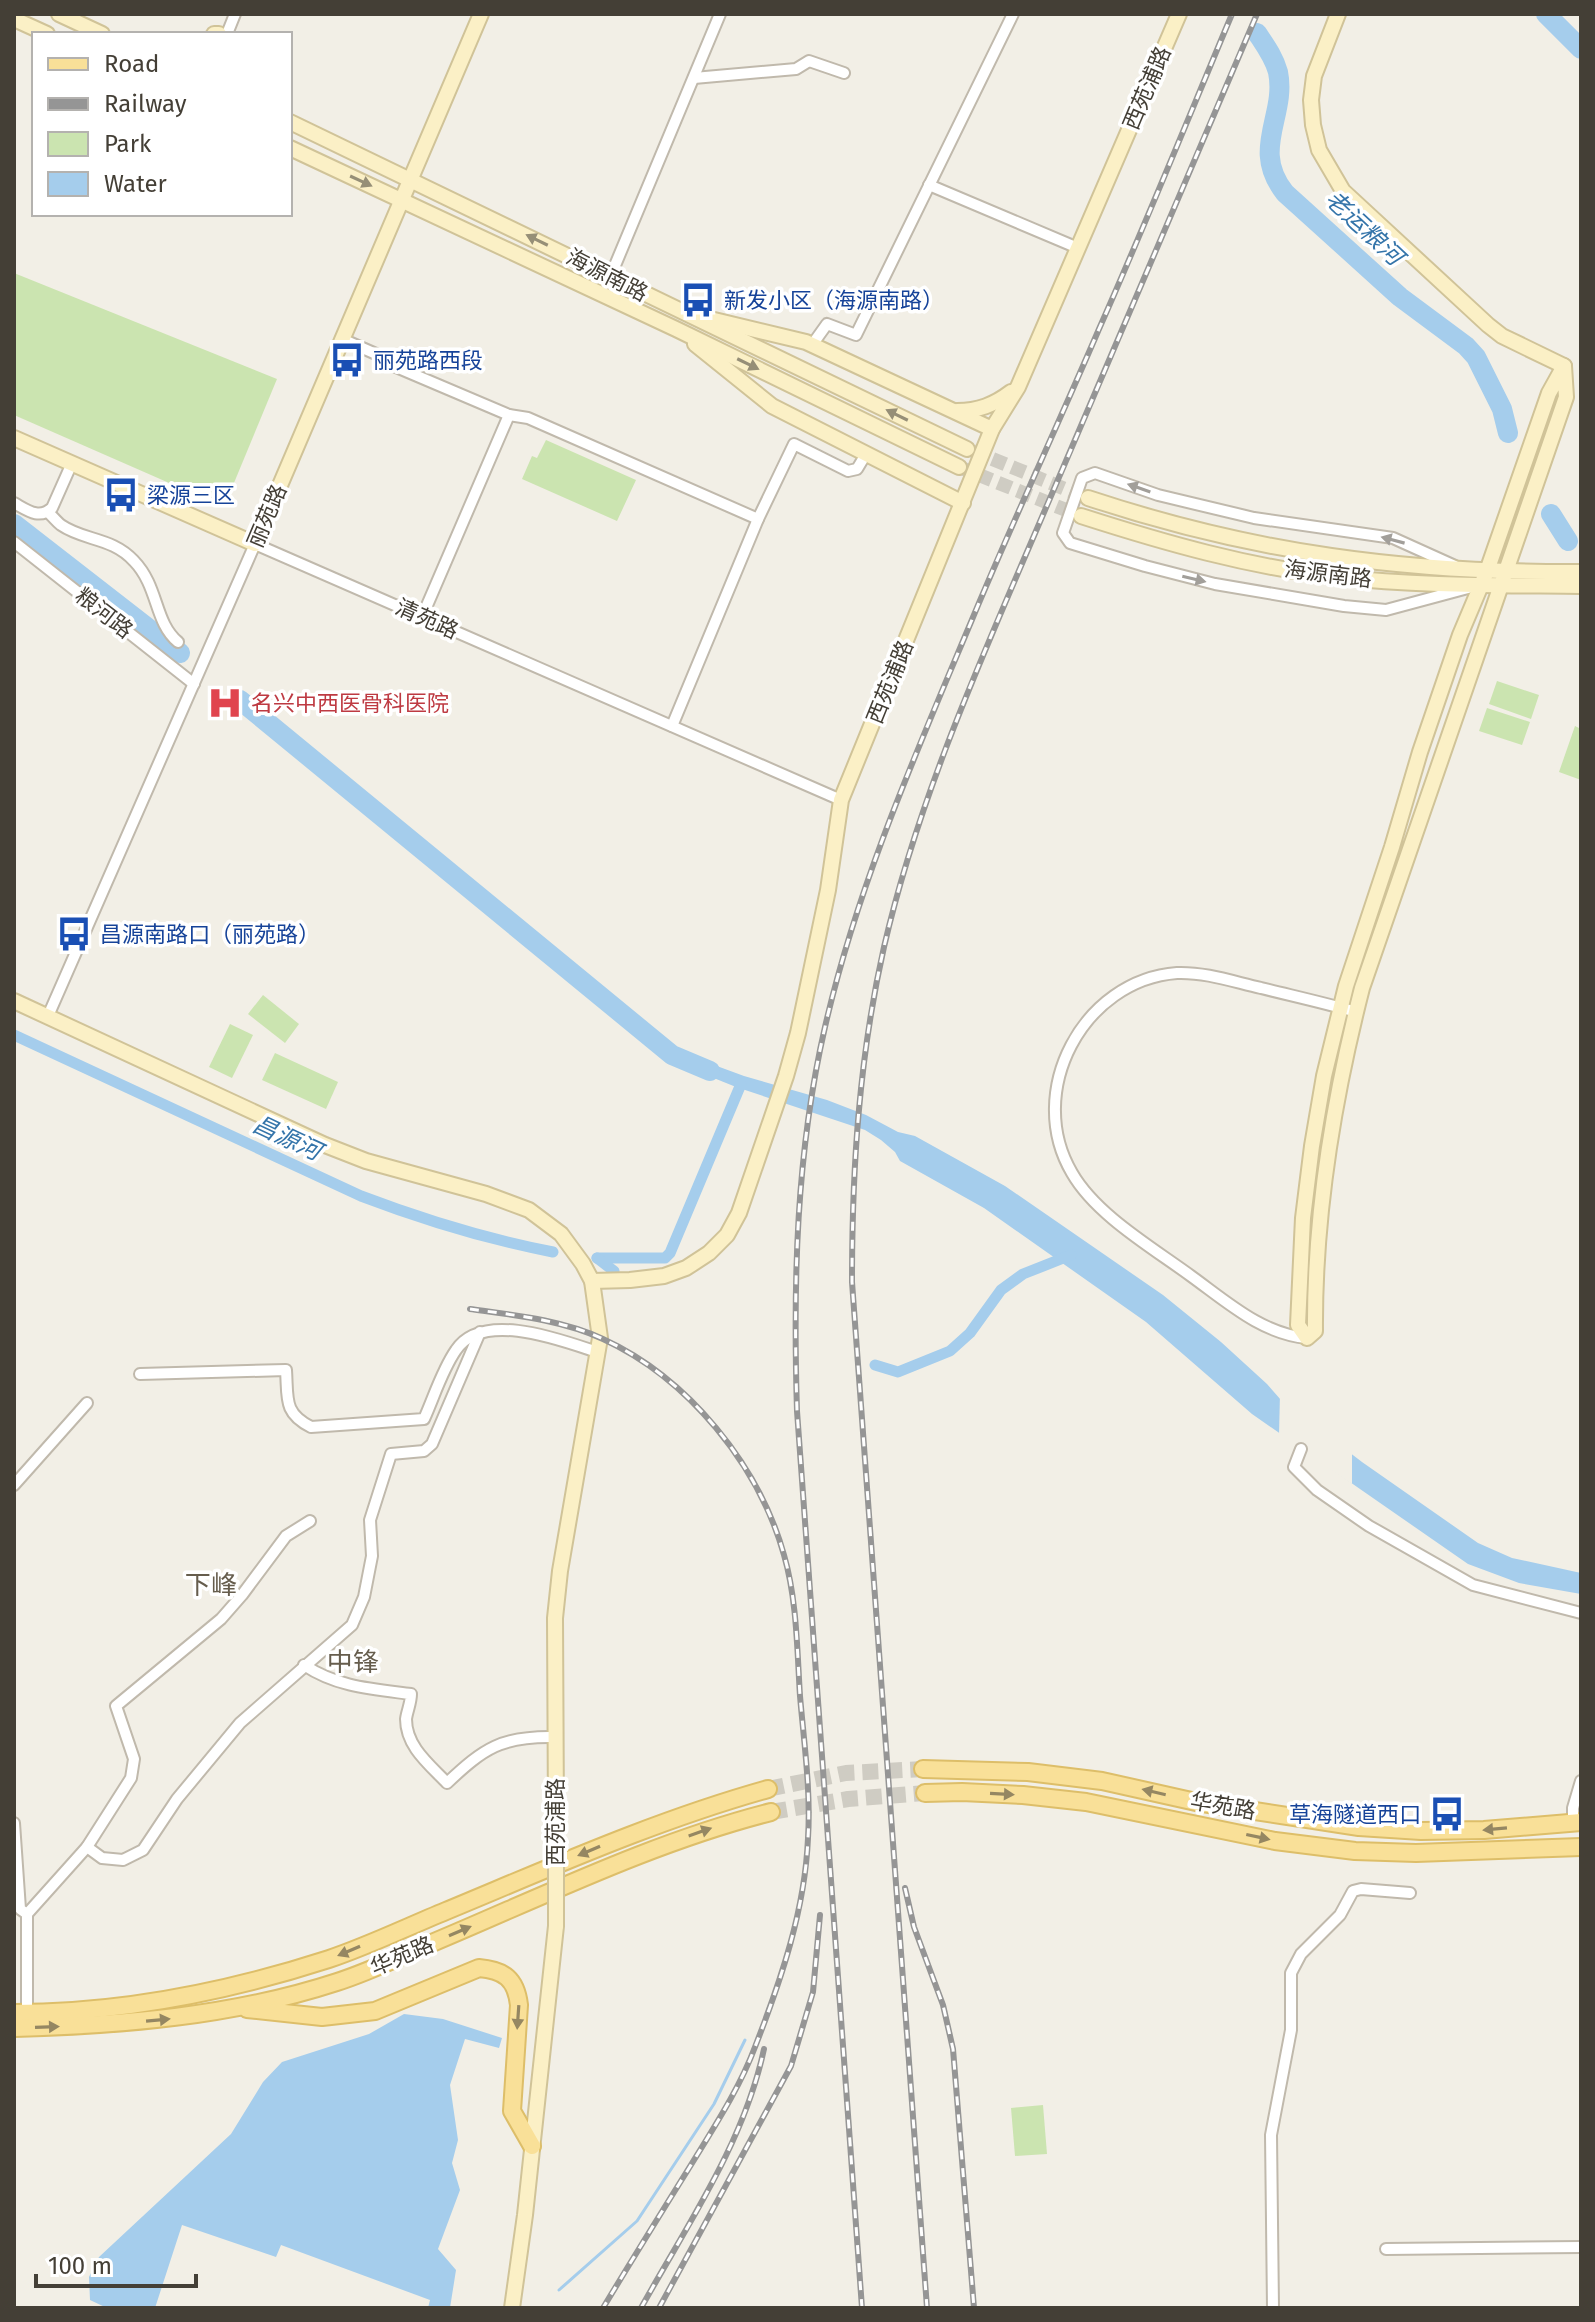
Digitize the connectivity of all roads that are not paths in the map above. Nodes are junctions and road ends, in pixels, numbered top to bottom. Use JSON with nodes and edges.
{"nodes":[{"id":1,"x":59,"y":14,"type":"edge"},
{"id":2,"x":481,"y":14,"type":"edge"},
{"id":3,"x":720,"y":14,"type":"edge"},
{"id":4,"x":1013,"y":14,"type":"edge"},
{"id":5,"x":1179,"y":14,"type":"edge"},
{"id":6,"x":1338,"y":14,"type":"edge"},
{"id":7,"x":14,"y":19,"type":"edge"},
{"id":8,"x":43,"y":32,"type":"edge"},
{"id":9,"x":98,"y":32,"type":"edge"},
{"id":10,"x":844,"y":73,"type":"dead end"},
{"id":11,"x":694,"y":78,"type":"junction"},
{"id":12,"x":292,"y":123,"type":"edge"},
{"id":13,"x":292,"y":149,"type":"edge"},
{"id":14,"x":410,"y":178,"type":"junction"},
{"id":15,"x":929,"y":185,"type":"junction"},
{"id":16,"x":401,"y":200,"type":"junction"},
{"id":17,"x":1078,"y":248,"type":"junction"},
{"id":18,"x":611,"y":275,"type":"junction"},
{"id":19,"x":684,"y":313,"type":"junction"},
{"id":20,"x":676,"y":329,"type":"junction"},
{"id":21,"x":342,"y":339,"type":"junction"},
{"id":22,"x":812,"y":345,"type":"junction"},
{"id":23,"x":1564,"y":366,"type":"junction"},
{"id":24,"x":1018,"y":387,"type":"junction"},
{"id":25,"x":955,"y":411,"type":"junction"},
{"id":26,"x":509,"y":415,"type":"junction"},
{"id":27,"x":992,"y":429,"type":"junction"},
{"id":28,"x":14,"y":438,"type":"edge"},
{"id":29,"x":967,"y":449,"type":"tunnel mouth"},
{"id":30,"x":866,"y":454,"type":"junction"},
{"id":31,"x":72,"y":463,"type":"junction"},
{"id":32,"x":959,"y":467,"type":"tunnel mouth"},
{"id":33,"x":1088,"y":498,"type":"tunnel mouth"},
{"id":34,"x":14,"y":503,"type":"edge"},
{"id":35,"x":963,"y":503,"type":"junction"},
{"id":36,"x":48,"y":512,"type":"junction"},
{"id":37,"x":1081,"y":516,"type":"tunnel mouth"},
{"id":38,"x":758,"y":519,"type":"junction"},
{"id":39,"x":14,"y":542,"type":"edge"},
{"id":40,"x":255,"y":544,"type":"junction"},
{"id":41,"x":1464,"y":571,"type":"junction"},
{"id":42,"x":1581,"y":572,"type":"edge"},
{"id":43,"x":1484,"y":578,"type":"junction"},
{"id":44,"x":1504,"y":578,"type":"junction"},
{"id":45,"x":1581,"y":586,"type":"edge"},
{"id":46,"x":422,"y":617,"type":"junction"},
{"id":47,"x":178,"y":642,"type":"dead end"},
{"id":48,"x":194,"y":684,"type":"junction"},
{"id":49,"x":672,"y":726,"type":"junction"},
{"id":50,"x":841,"y":800,"type":"junction"},
{"id":51,"x":14,"y":1001,"type":"edge"},
{"id":52,"x":1340,"y":1007,"type":"junction"},
{"id":53,"x":1356,"y":1012,"type":"junction"},
{"id":54,"x":48,"y":1016,"type":"junction"},
{"id":55,"x":592,"y":1281,"type":"junction"},
{"id":56,"x":480,"y":1332,"type":"junction"},
{"id":57,"x":1307,"y":1338,"type":"junction"},
{"id":58,"x":599,"y":1345,"type":"junction"},
{"id":59,"x":140,"y":1374,"type":"dead end"},
{"id":60,"x":87,"y":1403,"type":"dead end"},
{"id":61,"x":1301,"y":1449,"type":"dead end"},
{"id":62,"x":14,"y":1485,"type":"edge"},
{"id":63,"x":310,"y":1521,"type":"dead end"},
{"id":64,"x":1581,"y":1613,"type":"edge"},
{"id":65,"x":304,"y":1665,"type":"junction"},
{"id":66,"x":554,"y":1737,"type":"junction"},
{"id":67,"x":923,"y":1769,"type":"tunnel mouth"},
{"id":68,"x":1581,"y":1781,"type":"edge"},
{"id":69,"x":768,"y":1789,"type":"tunnel mouth"},
{"id":70,"x":925,"y":1793,"type":"tunnel mouth"},
{"id":71,"x":771,"y":1812,"type":"tunnel mouth"},
{"id":72,"x":1578,"y":1821,"type":"edge"},
{"id":73,"x":14,"y":1823,"type":"edge"},
{"id":74,"x":87,"y":1847,"type":"junction"},
{"id":75,"x":1581,"y":1850,"type":"edge"},
{"id":76,"x":1410,"y":1893,"type":"dead end"},
{"id":77,"x":27,"y":1914,"type":"junction"},
{"id":78,"x":233,"y":2008,"type":"junction"},
{"id":79,"x":21,"y":2013,"type":"edge"},
{"id":80,"x":14,"y":2028,"type":"edge"},
{"id":81,"x":532,"y":2146,"type":"junction"},
{"id":82,"x":1581,"y":2247,"type":"edge"},
{"id":83,"x":1386,"y":2249,"type":"dead end"},
{"id":84,"x":512,"y":2308,"type":"edge"},
{"id":85,"x":1273,"y":2308,"type":"edge"}],
"edges":[{"from":1,"to":9,"type":"street"},
{"from":2,"to":14,"type":"street","name":"丽苑路"},
{"from":3,"to":11,"type":"street"},
{"from":4,"to":15,"type":"street"},
{"from":5,"to":17,"type":"street","name":"西苑浦路"},
{"from":6,"to":23,"type":"street"},
{"from":7,"to":8,"type":"street"},
{"from":10,"to":11,"type":"street"},
{"from":11,"to":18,"type":"street"},
{"from":12,"to":14,"type":"street","name":"海源南路"},
{"from":13,"to":16,"type":"street","name":"海源南路","one_way":true},
{"from":14,"to":16,"type":"street","name":"丽苑路"},
{"from":18,"to":14,"type":"street","name":"海源南路","one_way":true},
{"from":15,"to":17,"type":"street"},
{"from":15,"to":22,"type":"street"},
{"from":16,"to":20,"type":"street","name":"海源南路"},
{"from":16,"to":21,"type":"street","name":"丽苑路"},
{"from":17,"to":24,"type":"street","name":"西苑浦路"},
{"from":18,"to":19,"type":"street","name":"海源南路"},
{"from":19,"to":22,"type":"street"},
{"from":29,"to":19,"type":"street","name":"海源南路","one_way":true},
{"from":20,"to":30,"type":"street"},
{"from":20,"to":32,"type":"street","name":"海源南路","one_way":true},
{"from":21,"to":26,"type":"street"},
{"from":21,"to":40,"type":"street","name":"丽苑路"},
{"from":22,"to":25,"type":"street"},
{"from":23,"to":43,"type":"street"},
{"from":23,"to":44,"type":"street"},
{"from":24,"to":25,"type":"street"},
{"from":24,"to":27,"type":"street","name":"西苑浦路"},
{"from":25,"to":27,"type":"street"},
{"from":26,"to":38,"type":"street"},
{"from":26,"to":46,"type":"street"},
{"from":27,"to":35,"type":"street","name":"西苑浦路"},
{"from":28,"to":31,"type":"street","name":"清苑路"},
{"from":30,"to":35,"type":"street"},
{"from":30,"to":38,"type":"street"},
{"from":31,"to":36,"type":"street"},
{"from":31,"to":40,"type":"street","name":"清苑路"},
{"from":33,"to":41,"type":"street","name":"海源南路"},
{"from":34,"to":36,"type":"street"},
{"from":35,"to":50,"type":"street","name":"西苑浦路"},
{"from":36,"to":47,"type":"street"},
{"from":37,"to":43,"type":"street","name":"海源南路"},
{"from":38,"to":49,"type":"street"},
{"from":39,"to":48,"type":"street","name":"粮河路"},
{"from":40,"to":46,"type":"street","name":"清苑路"},
{"from":40,"to":48,"type":"street","name":"丽苑路"},
{"from":41,"to":43,"type":"street","name":"海源南路"},
{"from":41,"to":43,"type":"street","one_way":true},
{"from":42,"to":44,"type":"street","name":"海源南路"},
{"from":43,"to":44,"type":"street","name":"海源南路"},
{"from":43,"to":52,"type":"street"},
{"from":44,"to":45,"type":"street","name":"海源南路"},
{"from":44,"to":53,"type":"street"},
{"from":46,"to":49,"type":"street","name":"清苑路"},
{"from":48,"to":54,"type":"street","name":"丽苑路"},
{"from":49,"to":50,"type":"street","name":"清苑路"},
{"from":50,"to":55,"type":"street","name":"西苑浦路"},
{"from":51,"to":54,"type":"street"},
{"from":52,"to":53,"type":"street"},
{"from":52,"to":57,"type":"street"},
{"from":52,"to":57,"type":"street"},
{"from":53,"to":57,"type":"street"},
{"from":54,"to":55,"type":"street"},
{"from":55,"to":58,"type":"street","name":"西苑浦路"},
{"from":56,"to":58,"type":"street"},
{"from":56,"to":59,"type":"street"},
{"from":56,"to":65,"type":"street"},
{"from":58,"to":66,"type":"street","name":"西苑浦路"},
{"from":60,"to":62,"type":"street"},
{"from":61,"to":64,"type":"street"},
{"from":63,"to":74,"type":"street"},
{"from":65,"to":66,"type":"street"},
{"from":65,"to":74,"type":"street"},
{"from":66,"to":81,"type":"street","name":"西苑浦路","bridge":true},
{"from":72,"to":67,"type":"main road","name":"华苑路","one_way":true},
{"from":68,"to":72,"type":"street"},
{"from":69,"to":79,"type":"main road","name":"华苑路","one_way":true},
{"from":70,"to":75,"type":"main road","name":"华苑路","one_way":true},
{"from":78,"to":71,"type":"main road","name":"华苑路","one_way":true},
{"from":73,"to":77,"type":"street"},
{"from":74,"to":77,"type":"street"},
{"from":76,"to":85,"type":"street"},
{"from":77,"to":79,"type":"street"},
{"from":80,"to":78,"type":"main road","name":"华苑路","one_way":true},
{"from":78,"to":81,"type":"main road","one_way":true},
{"from":81,"to":84,"type":"street","name":"西苑浦路"},
{"from":82,"to":83,"type":"street"}]}
